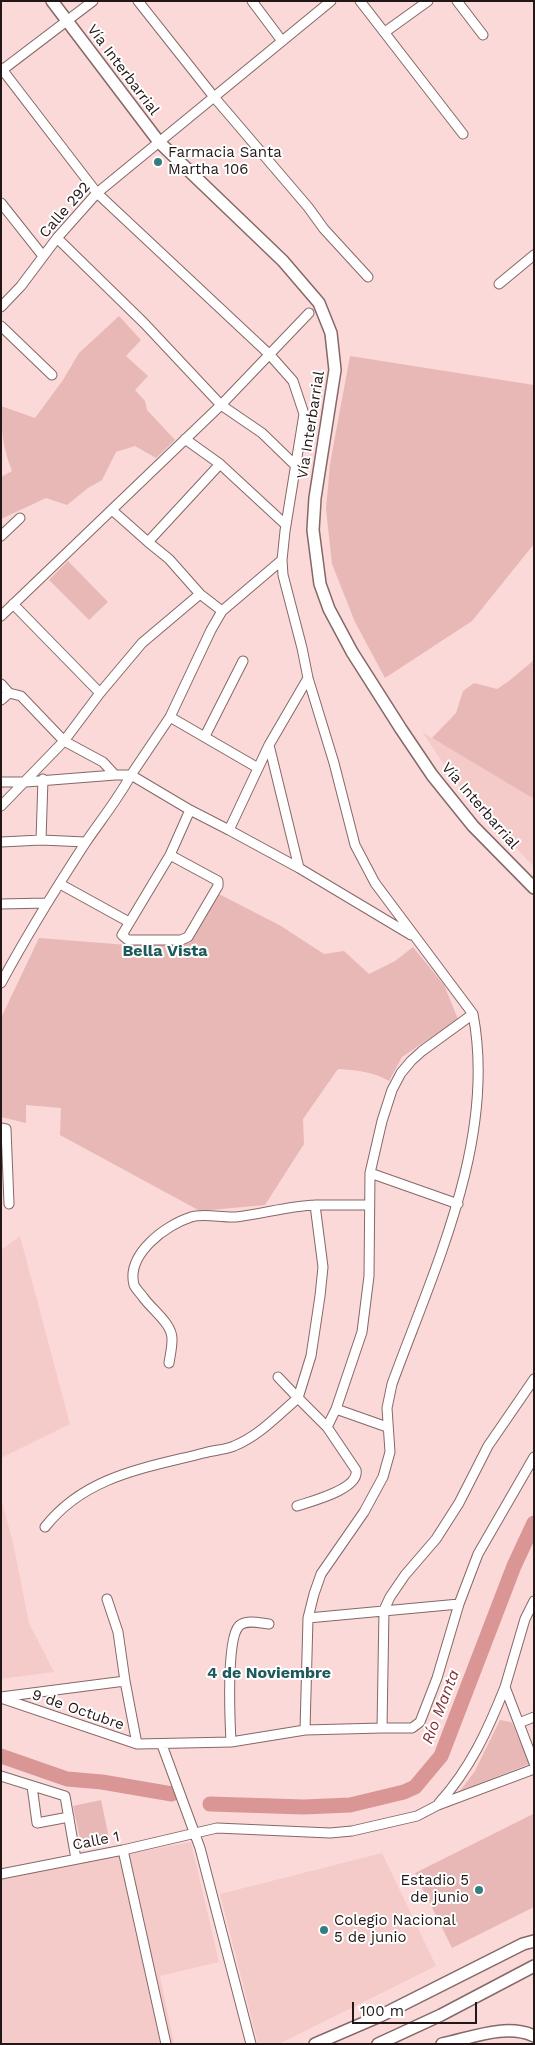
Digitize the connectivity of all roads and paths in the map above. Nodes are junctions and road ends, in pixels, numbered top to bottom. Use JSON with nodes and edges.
{"nodes":[{"id":1,"x":52,"y":1,"type":"edge"},
{"id":2,"x":93,"y":1,"type":"edge"},
{"id":3,"x":138,"y":1,"type":"edge"},
{"id":4,"x":252,"y":1,"type":"edge"},
{"id":5,"x":331,"y":1,"type":"edge"},
{"id":6,"x":360,"y":1,"type":"edge"},
{"id":7,"x":428,"y":1,"type":"edge"},
{"id":8,"x":458,"y":1,"type":"edge"},
{"id":9,"x":68,"y":21,"type":"junction"},
{"id":10,"x":385,"y":32,"type":"junction"},
{"id":11,"x":483,"y":34,"type":"dead end"},
{"id":12,"x":282,"y":41,"type":"junction"},
{"id":13,"x":2,"y":70,"type":"edge"},
{"id":14,"x":214,"y":97,"type":"junction"},
{"id":15,"x":463,"y":134,"type":"dead end"},
{"id":16,"x":159,"y":142,"type":"junction"},
{"id":17,"x":97,"y":193,"type":"junction"},
{"id":18,"x":1,"y":203,"type":"edge"},
{"id":19,"x":56,"y":238,"type":"junction"},
{"id":20,"x":534,"y":255,"type":"edge"},
{"id":21,"x":43,"y":256,"type":"junction"},
{"id":22,"x":368,"y":277,"type":"dead end"},
{"id":23,"x":499,"y":284,"type":"dead end"},
{"id":24,"x":1,"y":307,"type":"edge"},
{"id":25,"x":309,"y":313,"type":"dead end"},
{"id":26,"x":1,"y":326,"type":"edge"},
{"id":27,"x":270,"y":355,"type":"junction"},
{"id":28,"x":52,"y":376,"type":"dead end"},
{"id":29,"x":221,"y":405,"type":"junction"},
{"id":30,"x":186,"y":439,"type":"junction"},
{"id":31,"x":220,"y":464,"type":"junction"},
{"id":32,"x":296,"y":466,"type":"junction"},
{"id":33,"x":112,"y":510,"type":"junction"},
{"id":34,"x":20,"y":518,"type":"dead end"},
{"id":35,"x":286,"y":526,"type":"junction"},
{"id":36,"x":1,"y":536,"type":"edge"},
{"id":37,"x":148,"y":542,"type":"junction"},
{"id":38,"x":282,"y":560,"type":"junction"},
{"id":39,"x":200,"y":594,"type":"junction"},
{"id":40,"x":13,"y":604,"type":"junction"},
{"id":41,"x":222,"y":611,"type":"junction"},
{"id":42,"x":1,"y":616,"type":"edge"},
{"id":43,"x":243,"y":661,"type":"dead end"},
{"id":44,"x":308,"y":678,"type":"junction"},
{"id":45,"x":1,"y":684,"type":"edge"},
{"id":46,"x":9,"y":693,"type":"junction"},
{"id":47,"x":100,"y":693,"type":"junction"},
{"id":48,"x":1,"y":700,"type":"edge"},
{"id":49,"x":170,"y":717,"type":"junction"},
{"id":50,"x":205,"y":736,"type":"junction"},
{"id":51,"x":64,"y":741,"type":"junction"},
{"id":52,"x":269,"y":745,"type":"junction"},
{"id":53,"x":258,"y":768,"type":"junction"},
{"id":54,"x":115,"y":774,"type":"junction"},
{"id":55,"x":130,"y":775,"type":"junction"},
{"id":56,"x":43,"y":779,"type":"junction"},
{"id":57,"x":1,"y":782,"type":"edge"},
{"id":58,"x":26,"y":782,"type":"junction"},
{"id":59,"x":1,"y":806,"type":"edge"},
{"id":60,"x":190,"y":810,"type":"junction"},
{"id":61,"x":229,"y":830,"type":"junction"},
{"id":62,"x":41,"y":840,"type":"junction"},
{"id":63,"x":1,"y":842,"type":"edge"},
{"id":64,"x":86,"y":842,"type":"junction"},
{"id":65,"x":170,"y":855,"type":"junction"},
{"id":66,"x":299,"y":868,"type":"junction"},
{"id":67,"x":60,"y":884,"type":"junction"},
{"id":68,"x":534,"y":888,"type":"edge"},
{"id":69,"x":47,"y":903,"type":"junction"},
{"id":70,"x":1,"y":904,"type":"edge"},
{"id":71,"x":129,"y":922,"type":"junction"},
{"id":72,"x":414,"y":937,"type":"junction"},
{"id":73,"x":1,"y":983,"type":"edge"},
{"id":74,"x":473,"y":1014,"type":"junction"},
{"id":75,"x":1,"y":1128,"type":"edge"},
{"id":76,"x":370,"y":1173,"type":"junction"},
{"id":77,"x":9,"y":1204,"type":"dead end"},
{"id":78,"x":458,"y":1204,"type":"junction"},
{"id":79,"x":315,"y":1205,"type":"junction"},
{"id":80,"x":368,"y":1205,"type":"junction"},
{"id":81,"x":169,"y":1363,"type":"dead end"},
{"id":82,"x":278,"y":1377,"type":"dead end"},
{"id":83,"x":534,"y":1379,"type":"edge"},
{"id":84,"x":298,"y":1398,"type":"junction"},
{"id":85,"x":336,"y":1409,"type":"junction"},
{"id":86,"x":326,"y":1427,"type":"junction"},
{"id":87,"x":387,"y":1427,"type":"junction"},
{"id":88,"x":534,"y":1457,"type":"edge"},
{"id":89,"x":297,"y":1506,"type":"dead end"},
{"id":90,"x":44,"y":1527,"type":"dead end"},
{"id":91,"x":107,"y":1600,"type":"dead end"},
{"id":92,"x":534,"y":1601,"type":"edge"},
{"id":93,"x":459,"y":1604,"type":"junction"},
{"id":94,"x":384,"y":1610,"type":"junction"},
{"id":95,"x":308,"y":1618,"type":"junction"},
{"id":96,"x":269,"y":1624,"type":"dead end"},
{"id":97,"x":125,"y":1681,"type":"junction"},
{"id":98,"x":505,"y":1687,"type":"junction"},
{"id":99,"x":1,"y":1697,"type":"edge"},
{"id":100,"x":534,"y":1717,"type":"edge"},
{"id":101,"x":519,"y":1723,"type":"junction"},
{"id":102,"x":382,"y":1728,"type":"junction"},
{"id":103,"x":305,"y":1730,"type":"junction"},
{"id":104,"x":231,"y":1742,"type":"junction"},
{"id":105,"x":137,"y":1744,"type":"junction"},
{"id":106,"x":162,"y":1745,"type":"junction"},
{"id":107,"x":534,"y":1763,"type":"edge"},
{"id":108,"x":534,"y":1769,"type":"edge"},
{"id":109,"x":1,"y":1776,"type":"edge"},
{"id":110,"x":32,"y":1786,"type":"junction"},
{"id":111,"x":438,"y":1805,"type":"junction"},
{"id":112,"x":70,"y":1817,"type":"junction"},
{"id":113,"x":195,"y":1833,"type":"junction"},
{"id":114,"x":123,"y":1850,"type":"junction"},
{"id":115,"x":76,"y":1859,"type":"junction"},
{"id":116,"x":1,"y":1874,"type":"edge"},
{"id":117,"x":530,"y":1940,"type":"edge"},
{"id":118,"x":534,"y":1966,"type":"edge"},
{"id":119,"x":534,"y":2036,"type":"edge"},
{"id":120,"x":166,"y":2044,"type":"edge"},
{"id":121,"x":251,"y":2044,"type":"edge"},
{"id":122,"x":315,"y":2044,"type":"edge"},
{"id":123,"x":378,"y":2044,"type":"edge"},
{"id":124,"x":442,"y":2044,"type":"edge"}],
"edges":[{"from":1,"to":9,"type":"main road","name":"Vía Interbarrial"},
{"from":2,"to":9,"type":"street"},
{"from":3,"to":14,"type":"street"},
{"from":4,"to":12,"type":"street"},
{"from":5,"to":12,"type":"street","name":"Calle 292"},
{"from":6,"to":10,"type":"street"},
{"from":7,"to":10,"type":"street"},
{"from":8,"to":11,"type":"street"},
{"from":9,"to":13,"type":"street"},
{"from":9,"to":16,"type":"main road","name":"Vía Interbarrial"},
{"from":10,"to":15,"type":"street"},
{"from":12,"to":14,"type":"street","name":"Calle 292"},
{"from":13,"to":17,"type":"street"},
{"from":14,"to":16,"type":"street","name":"Calle 292"},
{"from":14,"to":22,"type":"street"},
{"from":16,"to":17,"type":"street","name":"Calle 292"},
{"from":16,"to":68,"type":"main road","name":"Vía Interbarrial"},
{"from":17,"to":19,"type":"street","name":"Calle 292"},
{"from":17,"to":27,"type":"street"},
{"from":18,"to":21,"type":"street"},
{"from":19,"to":21,"type":"street","name":"Calle 292"},
{"from":19,"to":29,"type":"street"},
{"from":20,"to":23,"type":"street"},
{"from":21,"to":24,"type":"street","name":"Calle 292"},
{"from":25,"to":27,"type":"street"},
{"from":26,"to":28,"type":"street"},
{"from":27,"to":29,"type":"street"},
{"from":27,"to":32,"type":"street"},
{"from":29,"to":30,"type":"street"},
{"from":29,"to":32,"type":"street"},
{"from":30,"to":31,"type":"street"},
{"from":30,"to":33,"type":"street"},
{"from":31,"to":35,"type":"street"},
{"from":31,"to":37,"type":"street"},
{"from":32,"to":35,"type":"street"},
{"from":33,"to":37,"type":"street"},
{"from":33,"to":40,"type":"street"},
{"from":34,"to":36,"type":"street"},
{"from":35,"to":38,"type":"street"},
{"from":37,"to":39,"type":"street"},
{"from":38,"to":41,"type":"street"},
{"from":38,"to":44,"type":"street"},
{"from":39,"to":41,"type":"street"},
{"from":39,"to":47,"type":"street"},
{"from":40,"to":42,"type":"street"},
{"from":40,"to":47,"type":"street"},
{"from":41,"to":49,"type":"street"},
{"from":43,"to":50,"type":"street"},
{"from":44,"to":52,"type":"street"},
{"from":44,"to":72,"type":"street"},
{"from":45,"to":46,"type":"street"},
{"from":46,"to":48,"type":"street"},
{"from":46,"to":51,"type":"street"},
{"from":47,"to":51,"type":"street"},
{"from":49,"to":50,"type":"street"},
{"from":49,"to":55,"type":"street"},
{"from":50,"to":53,"type":"street"},
{"from":51,"to":54,"type":"street"},
{"from":51,"to":58,"type":"street"},
{"from":52,"to":53,"type":"street"},
{"from":52,"to":66,"type":"street"},
{"from":53,"to":61,"type":"street"},
{"from":54,"to":55,"type":"street"},
{"from":54,"to":56,"type":"street"},
{"from":55,"to":60,"type":"street"},
{"from":55,"to":64,"type":"street"},
{"from":56,"to":58,"type":"street"},
{"from":56,"to":62,"type":"street"},
{"from":57,"to":58,"type":"street"},
{"from":58,"to":59,"type":"street"},
{"from":60,"to":61,"type":"street"},
{"from":60,"to":65,"type":"street"},
{"from":61,"to":66,"type":"street"},
{"from":62,"to":63,"type":"street"},
{"from":62,"to":64,"type":"street"},
{"from":64,"to":67,"type":"street"},
{"from":65,"to":71,"type":"street"},
{"from":65,"to":71,"type":"street"},
{"from":66,"to":72,"type":"street"},
{"from":67,"to":69,"type":"street"},
{"from":67,"to":71,"type":"street"},
{"from":69,"to":70,"type":"street"},
{"from":69,"to":73,"type":"street"},
{"from":72,"to":74,"type":"street"},
{"from":74,"to":76,"type":"street"},
{"from":74,"to":78,"type":"street"},
{"from":75,"to":77,"type":"street"},
{"from":76,"to":78,"type":"street"},
{"from":76,"to":80,"type":"street"},
{"from":78,"to":87,"type":"street"},
{"from":79,"to":80,"type":"street"},
{"from":79,"to":81,"type":"street"},
{"from":79,"to":84,"type":"street"},
{"from":80,"to":85,"type":"street"},
{"from":82,"to":84,"type":"street"},
{"from":83,"to":94,"type":"street"},
{"from":84,"to":86,"type":"street"},
{"from":84,"to":90,"type":"street"},
{"from":85,"to":86,"type":"street"},
{"from":85,"to":87,"type":"street"},
{"from":86,"to":89,"type":"street"},
{"from":87,"to":95,"type":"street"},
{"from":88,"to":93,"type":"street"},
{"from":91,"to":97,"type":"street"},
{"from":92,"to":98,"type":"street"},
{"from":93,"to":94,"type":"street"},
{"from":93,"to":102,"type":"street"},
{"from":94,"to":95,"type":"street"},
{"from":94,"to":102,"type":"street"},
{"from":95,"to":103,"type":"street"},
{"from":96,"to":104,"type":"street"},
{"from":97,"to":99,"type":"street","name":"9 de Octubre"},
{"from":97,"to":105,"type":"street","name":"9 de Octubre"},
{"from":98,"to":101,"type":"street"},
{"from":98,"to":111,"type":"street"},
{"from":99,"to":105,"type":"street","name":"9 de Octubre"},
{"from":100,"to":101,"type":"street"},
{"from":101,"to":107,"type":"street"},
{"from":102,"to":103,"type":"street"},
{"from":103,"to":104,"type":"street"},
{"from":104,"to":106,"type":"street"},
{"from":105,"to":106,"type":"street"},
{"from":106,"to":113,"type":"street"},
{"from":108,"to":111,"type":"street","name":"Calle 1"},
{"from":109,"to":110,"type":"street"},
{"from":110,"to":112,"type":"street"},
{"from":110,"to":112,"type":"street"},
{"from":111,"to":113,"type":"street","name":"Calle 1"},
{"from":112,"to":115,"type":"street"},
{"from":113,"to":114,"type":"street","name":"Calle 1"},
{"from":113,"to":121,"type":"street"},
{"from":114,"to":115,"type":"street","name":"Calle 1"},
{"from":114,"to":120,"type":"street"},
{"from":115,"to":116,"type":"street","name":"Calle 1"},
{"from":117,"to":122,"type":"main road"},
{"from":118,"to":123,"type":"main road"},
{"from":119,"to":124,"type":"main road"}]}
